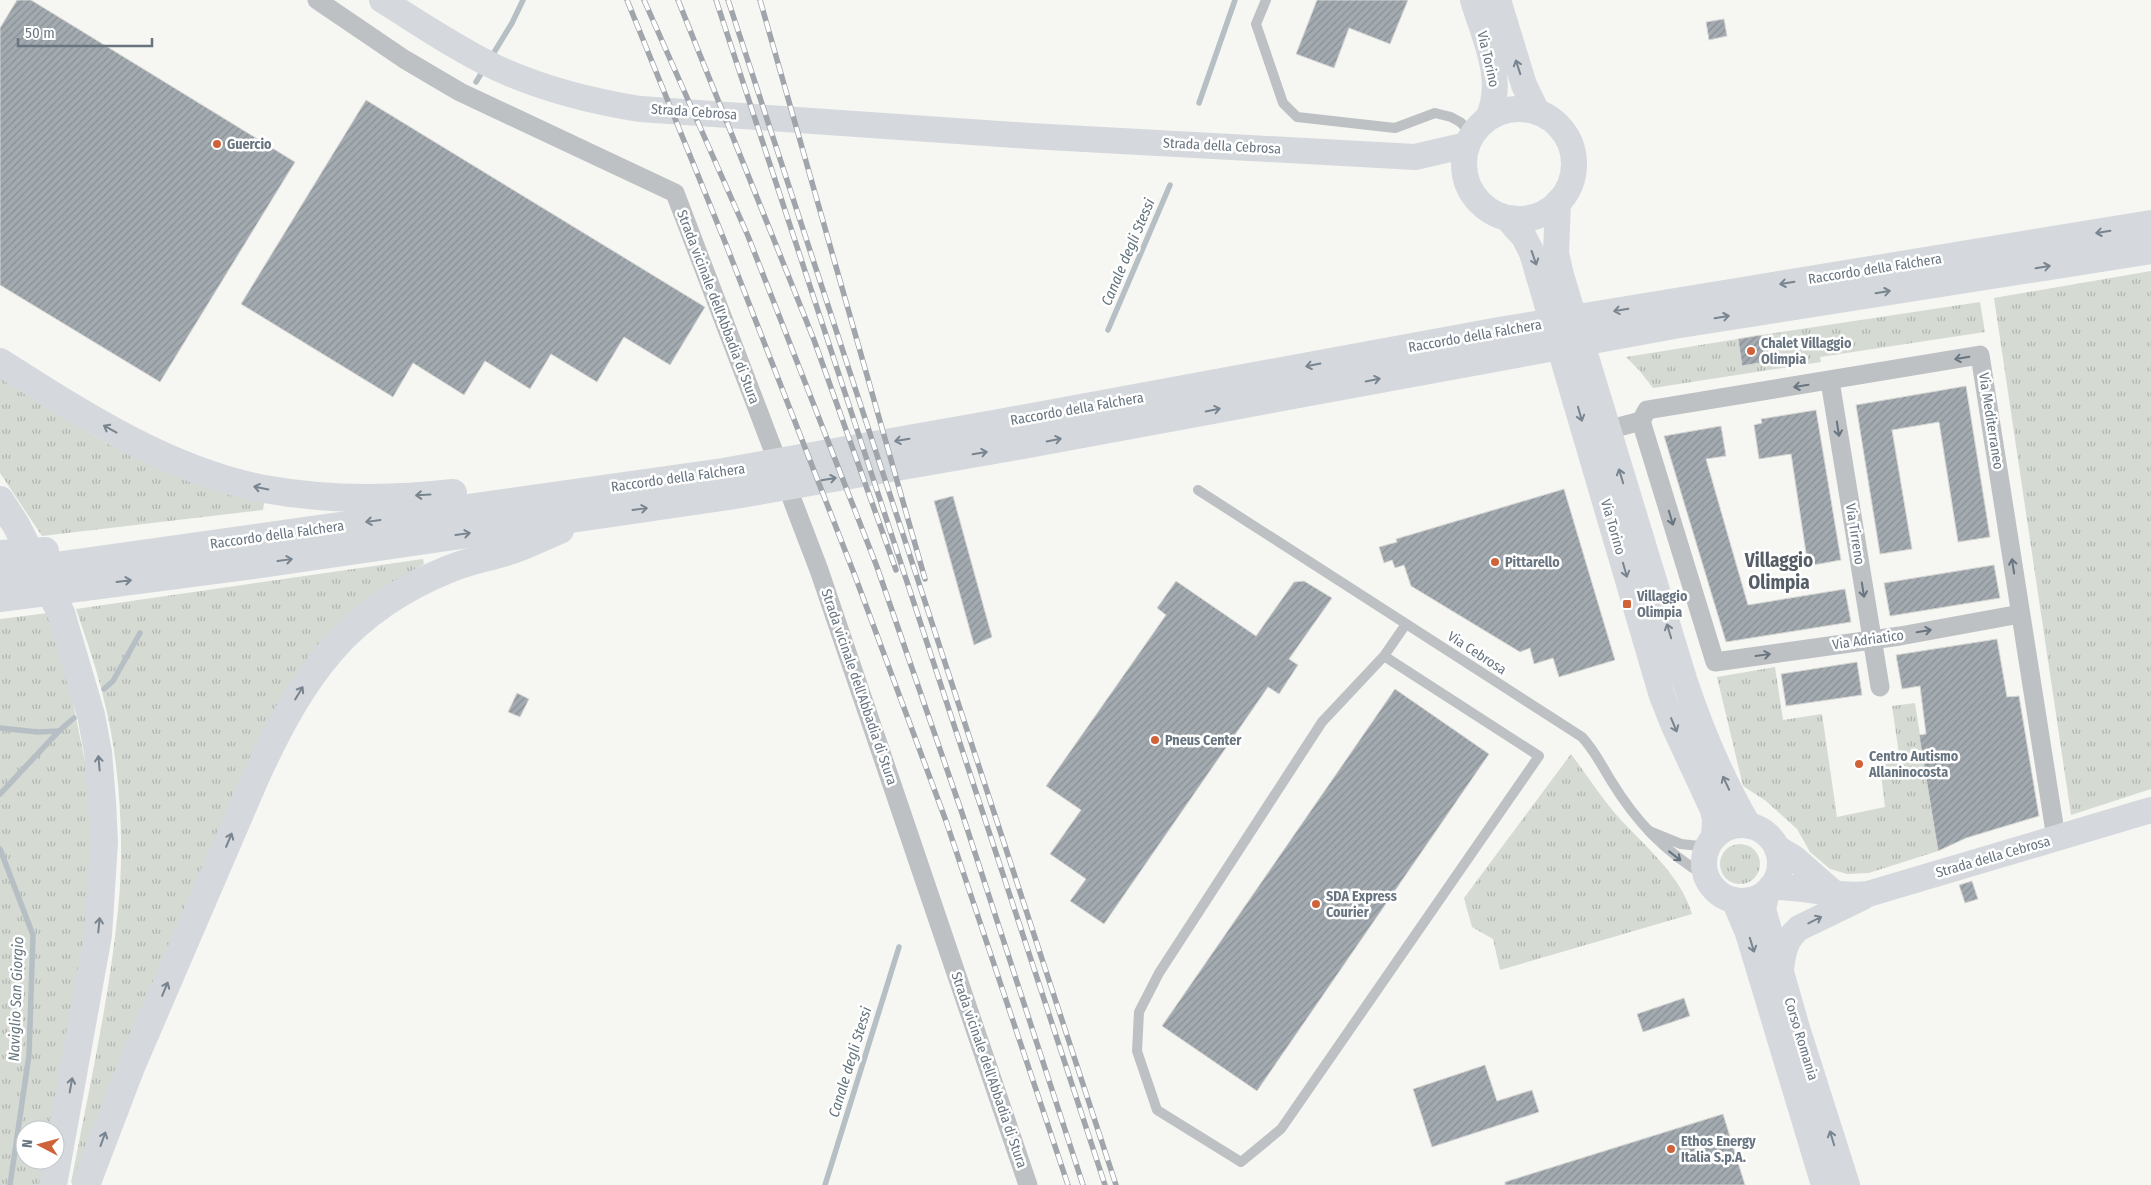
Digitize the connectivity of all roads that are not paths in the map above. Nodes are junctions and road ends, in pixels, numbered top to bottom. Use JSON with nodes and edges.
{"nodes":[{"id":1,"x":316,"y":0,"type":"edge"},
{"id":2,"x":382,"y":0,"type":"edge"},
{"id":3,"x":1266,"y":0,"type":"edge"},
{"id":4,"x":1473,"y":0,"type":"edge"},
{"id":5,"x":1498,"y":0,"type":"edge"},
{"id":6,"x":1537,"y":112,"type":"junction"},
{"id":7,"x":1476,"y":132,"type":"junction"},
{"id":8,"x":1030,"y":136,"type":"joint"},
{"id":9,"x":1415,"y":157,"type":"junction"},
{"id":10,"x":1466,"y":182,"type":"junction"},
{"id":11,"x":1558,"y":202,"type":"junction"},
{"id":12,"x":1507,"y":218,"type":"junction"},
{"id":13,"x":2151,"y":224,"type":"edge"},
{"id":14,"x":2151,"y":250,"type":"edge"},
{"id":15,"x":1672,"y":313,"type":"junction"},
{"id":16,"x":0,"y":362,"type":"edge"},
{"id":17,"x":1830,"y":381,"type":"junction"},
{"id":18,"x":1641,"y":421,"type":"junction"},
{"id":19,"x":1607,"y":430,"type":"junction"},
{"id":20,"x":664,"y":480,"type":"junction"},
{"id":21,"x":726,"y":484,"type":"junction"},
{"id":22,"x":1198,"y":490,"type":"dead end"},
{"id":23,"x":0,"y":500,"type":"edge"},
{"id":24,"x":592,"y":516,"type":"junction"},
{"id":25,"x":68,"y":567,"type":"junction"},
{"id":26,"x":10,"y":569,"type":"edge"},
{"id":27,"x":0,"y":598,"type":"edge"},
{"id":28,"x":2020,"y":614,"type":"junction"},
{"id":29,"x":1406,"y":624,"type":"junction"},
{"id":30,"x":1871,"y":639,"type":"junction"},
{"id":31,"x":1384,"y":656,"type":"junction"},
{"id":32,"x":1880,"y":687,"type":"dead end"},
{"id":33,"x":2151,"y":810,"type":"edge"},
{"id":34,"x":1749,"y":826,"type":"junction"},
{"id":35,"x":1646,"y":830,"type":"junction"},
{"id":36,"x":2056,"y":838,"type":"junction"},
{"id":37,"x":1711,"y":842,"type":"junction"},
{"id":38,"x":1777,"y":848,"type":"junction"},
{"id":39,"x":1706,"y":877,"type":"junction"},
{"id":40,"x":1769,"y":889,"type":"junction"},
{"id":41,"x":1834,"y":893,"type":"junction"},
{"id":42,"x":1868,"y":894,"type":"junction"},
{"id":43,"x":1734,"y":900,"type":"junction"},
{"id":44,"x":1781,"y":970,"type":"junction"},
{"id":45,"x":53,"y":1185,"type":"edge"},
{"id":46,"x":86,"y":1185,"type":"edge"},
{"id":47,"x":1028,"y":1185,"type":"edge"},
{"id":48,"x":1824,"y":1185,"type":"edge"},
{"id":49,"x":1847,"y":1185,"type":"edge"}],
"edges":[{"from":1,"to":47,"type":"street","name":"Strada vicinale dell'Abbadia di Stura"},
{"from":2,"to":8,"type":"main road","name":"Strada Cebrosa"},
{"from":3,"to":7,"type":"lane"},
{"from":4,"to":7,"type":"main road","name":"Via Torino"},
{"from":6,"to":5,"type":"main road","name":"Via Torino","one_way":true},
{"from":6,"to":7,"type":"main road"},
{"from":6,"to":11,"type":"main road"},
{"from":7,"to":9,"type":"main road","name":"Strada della Cebrosa"},
{"from":7,"to":10,"type":"main road"},
{"from":8,"to":9,"type":"main road","name":"Strada della Cebrosa"},
{"from":9,"to":10,"type":"main road","name":"Strada della Cebrosa"},
{"from":10,"to":12,"type":"main road"},
{"from":11,"to":12,"type":"main road"},
{"from":11,"to":19,"type":"main road","name":"Via Torino"},
{"from":12,"to":37,"type":"main road","name":"Via Torino","one_way":true},
{"from":13,"to":15,"type":"highway","name":"Raccordo della Falchera","one_way":true},
{"from":15,"to":14,"type":"highway","name":"Raccordo della Falchera","one_way":true},
{"from":15,"to":21,"type":"highway","name":"Raccordo della Falchera"},
{"from":20,"to":16,"type":"highway","one_way":true},
{"from":17,"to":18,"type":"street","name":"Via Mediterraneo","one_way":true},
{"from":28,"to":17,"type":"street","name":"Via Mediterraneo","one_way":true},
{"from":17,"to":30,"type":"street","name":"Via Tirreno","one_way":true},
{"from":18,"to":19,"type":"street","name":"Via Mediterraneo"},
{"from":18,"to":30,"type":"street","name":"Via Adriatico","one_way":true},
{"from":34,"to":19,"type":"main road","name":"Via Torino","one_way":true},
{"from":20,"to":21,"type":"highway","name":"Raccordo della Falchera"},
{"from":20,"to":25,"type":"highway","name":"Raccordo della Falchera","one_way":true},
{"from":24,"to":21,"type":"highway","name":"Raccordo della Falchera","one_way":true},
{"from":22,"to":29,"type":"lane","name":"Via Cebrosa"},
{"from":45,"to":23,"type":"highway","one_way":true},
{"from":25,"to":24,"type":"highway","name":"Raccordo della Falchera","one_way":true},
{"from":46,"to":24,"type":"highway","one_way":true},
{"from":25,"to":26,"type":"highway"},
{"from":25,"to":26,"type":"highway","name":"Raccordo della Falchera"},
{"from":26,"to":27,"type":"highway","name":"Raccordo della Falchera"},
{"from":30,"to":28,"type":"street","name":"Via Adriatico","one_way":true},
{"from":28,"to":36,"type":"street","name":"Via Mediterraneo"},
{"from":29,"to":31,"type":"lane"},
{"from":29,"to":35,"type":"lane","name":"Via Cebrosa"},
{"from":30,"to":32,"type":"street","name":"Via Tirreno"},
{"from":31,"to":31,"type":"lane"},
{"from":33,"to":36,"type":"main road","name":"Strada della Cebrosa"},
{"from":34,"to":37,"type":"main road"},
{"from":34,"to":38,"type":"main road"},
{"from":35,"to":37,"type":"lane"},
{"from":35,"to":39,"type":"lane","name":"Via Cebrosa","one_way":true},
{"from":36,"to":42,"type":"main road","name":"Strada della Cebrosa"},
{"from":37,"to":39,"type":"main road"},
{"from":38,"to":40,"type":"main road"},
{"from":38,"to":41,"type":"main road"},
{"from":39,"to":43,"type":"main road"},
{"from":40,"to":41,"type":"main road","name":"Strada della Cebrosa"},
{"from":40,"to":43,"type":"main road"},
{"from":40,"to":44,"type":"main road","name":"Corso Romania"},
{"from":41,"to":42,"type":"main road","name":"Strada della Cebrosa"},
{"from":44,"to":42,"type":"main road","one_way":true},
{"from":43,"to":48,"type":"main road","name":"Corso Romania","one_way":true},
{"from":49,"to":44,"type":"main road","name":"Corso Romania","one_way":true}]}
